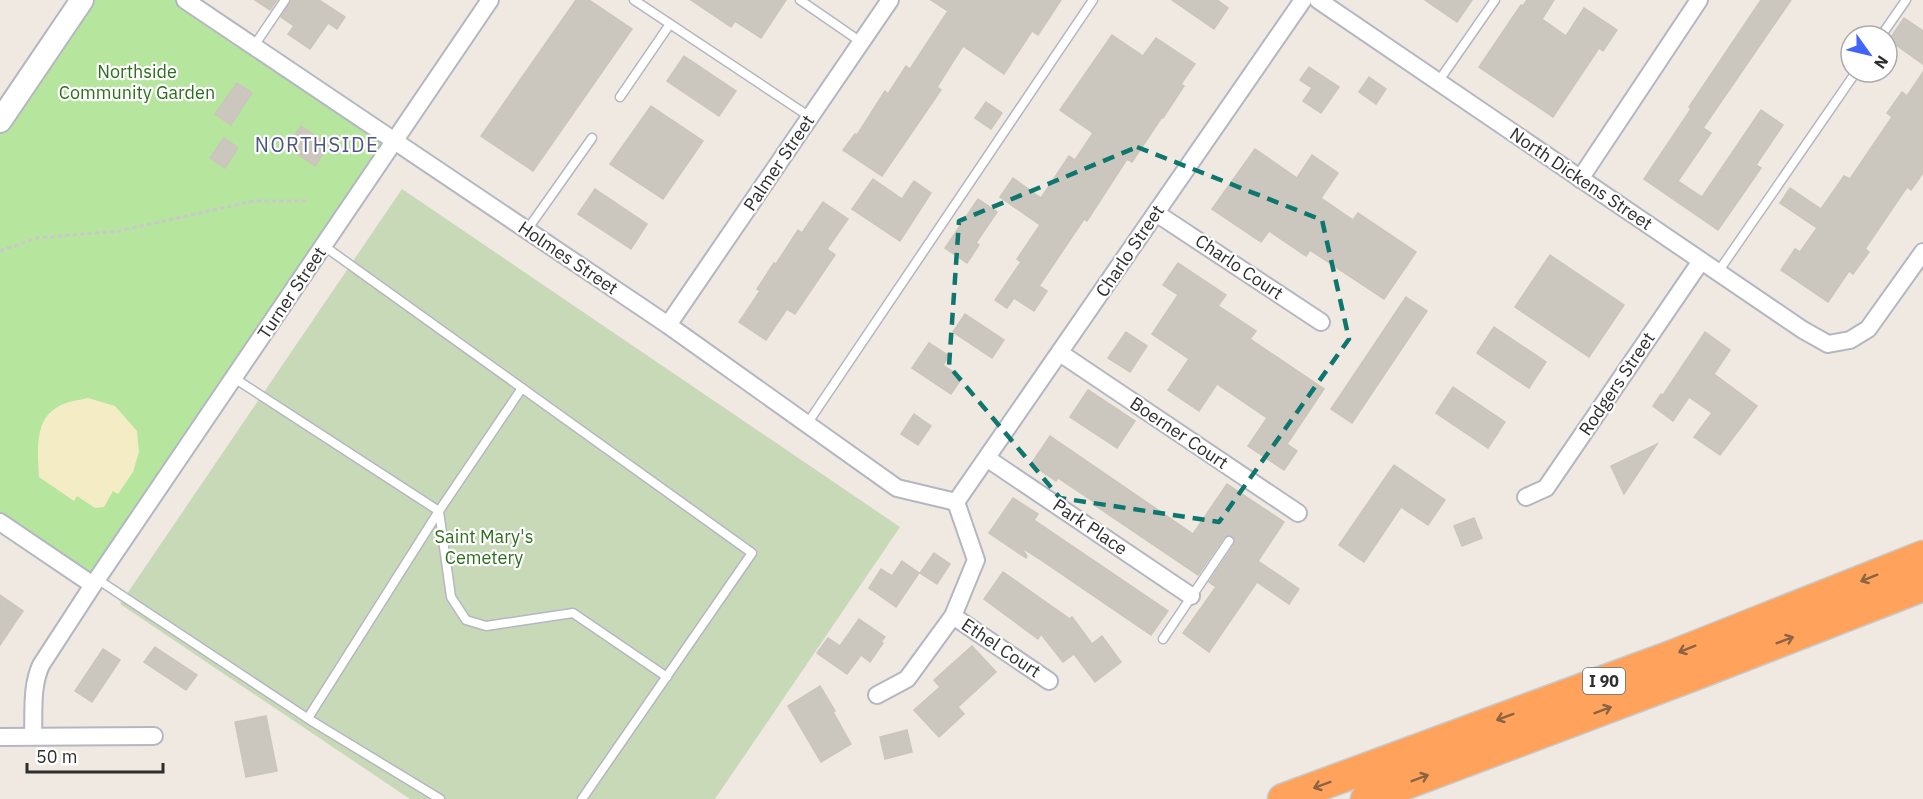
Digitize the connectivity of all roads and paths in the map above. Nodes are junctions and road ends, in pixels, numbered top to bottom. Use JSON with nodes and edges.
{"nodes":[{"id":1,"x":82,"y":0,"type":"edge"},
{"id":2,"x":185,"y":0,"type":"edge"},
{"id":3,"x":285,"y":0,"type":"edge"},
{"id":4,"x":490,"y":0,"type":"edge"},
{"id":5,"x":634,"y":0,"type":"edge"},
{"id":6,"x":800,"y":0,"type":"edge"},
{"id":7,"x":890,"y":0,"type":"edge"},
{"id":8,"x":1093,"y":0,"type":"edge"},
{"id":9,"x":1303,"y":0,"type":"edge"},
{"id":10,"x":1318,"y":0,"type":"edge"},
{"id":11,"x":1495,"y":0,"type":"edge"},
{"id":12,"x":1699,"y":0,"type":"edge"},
{"id":13,"x":1906,"y":0,"type":"edge"},
{"id":14,"x":670,"y":24,"type":"junction"},
{"id":15,"x":1889,"y":24,"type":"edge"},
{"id":16,"x":861,"y":42,"type":"junction"},
{"id":17,"x":254,"y":46,"type":"junction"},
{"id":18,"x":1438,"y":82,"type":"junction"},
{"id":19,"x":1848,"y":84,"type":"edge"},
{"id":20,"x":620,"y":97,"type":"dead end"},
{"id":21,"x":810,"y":117,"type":"junction"},
{"id":22,"x":0,"y":121,"type":"edge"},
{"id":23,"x":592,"y":138,"type":"dead end"},
{"id":24,"x":394,"y":141,"type":"junction"},
{"id":25,"x":1580,"y":178,"type":"junction"},
{"id":26,"x":307,"y":201,"type":"dead end"},
{"id":27,"x":1156,"y":213,"type":"junction"},
{"id":28,"x":527,"y":230,"type":"junction"},
{"id":29,"x":324,"y":246,"type":"junction"},
{"id":30,"x":0,"y":251,"type":"edge"},
{"id":31,"x":1923,"y":252,"type":"edge"},
{"id":32,"x":1701,"y":261,"type":"junction"},
{"id":33,"x":1718,"y":272,"type":"junction"},
{"id":34,"x":1321,"y":322,"type":"dead end"},
{"id":35,"x":668,"y":326,"type":"junction"},
{"id":36,"x":1060,"y":353,"type":"junction"},
{"id":37,"x":234,"y":378,"type":"junction"},
{"id":38,"x":522,"y":388,"type":"junction"},
{"id":39,"x":807,"y":424,"type":"junction"},
{"id":40,"x":988,"y":459,"type":"junction"},
{"id":41,"x":1526,"y":496,"type":"dead end"},
{"id":42,"x":956,"y":502,"type":"junction"},
{"id":43,"x":439,"y":511,"type":"junction"},
{"id":44,"x":1298,"y":513,"type":"dead end"},
{"id":45,"x":0,"y":522,"type":"edge"},
{"id":46,"x":1229,"y":541,"type":"dead end"},
{"id":47,"x":1923,"y":556,"type":"edge"},
{"id":48,"x":95,"y":582,"type":"junction"},
{"id":49,"x":1923,"y":586,"type":"edge"},
{"id":50,"x":1191,"y":596,"type":"junction"},
{"id":51,"x":953,"y":616,"type":"junction"},
{"id":52,"x":1163,"y":639,"type":"dead end"},
{"id":53,"x":667,"y":676,"type":"junction"},
{"id":54,"x":1049,"y":681,"type":"dead end"},
{"id":55,"x":877,"y":695,"type":"dead end"},
{"id":56,"x":308,"y":718,"type":"junction"},
{"id":57,"x":0,"y":736,"type":"edge"},
{"id":58,"x":33,"y":736,"type":"junction"},
{"id":59,"x":154,"y":736,"type":"dead end"},
{"id":60,"x":440,"y":799,"type":"edge"},
{"id":61,"x":582,"y":799,"type":"edge"},
{"id":62,"x":1283,"y":799,"type":"edge"},
{"id":63,"x":1366,"y":799,"type":"edge"}],
"edges":[{"from":1,"to":22,"type":"street"},
{"from":2,"to":17,"type":"street","name":"Holmes Street"},
{"from":3,"to":17,"type":"lane"},
{"from":4,"to":24,"type":"street","name":"Turner Street"},
{"from":5,"to":14,"type":"lane"},
{"from":6,"to":16,"type":"lane"},
{"from":7,"to":16,"type":"street","name":"Palmer Street"},
{"from":8,"to":39,"type":"lane"},
{"from":9,"to":27,"type":"street","name":"Charlo Street"},
{"from":10,"to":18,"type":"street","name":"North Dickens Street"},
{"from":11,"to":18,"type":"lane"},
{"from":12,"to":25,"type":"street"},
{"from":13,"to":15,"type":"lane"},
{"from":14,"to":20,"type":"lane"},
{"from":14,"to":21,"type":"lane"},
{"from":16,"to":21,"type":"street","name":"Palmer Street"},
{"from":17,"to":24,"type":"street","name":"Holmes Street"},
{"from":18,"to":25,"type":"street","name":"North Dickens Street"},
{"from":19,"to":33,"type":"lane"},
{"from":21,"to":35,"type":"street","name":"Palmer Street"},
{"from":23,"to":28,"type":"lane"},
{"from":24,"to":28,"type":"street","name":"Holmes Street"},
{"from":24,"to":29,"type":"street","name":"Turner Street"},
{"from":25,"to":32,"type":"street","name":"North Dickens Street"},
{"from":26,"to":30,"type":"path"},
{"from":27,"to":34,"type":"street","name":"Charlo Court"},
{"from":27,"to":36,"type":"street","name":"Charlo Street"},
{"from":28,"to":35,"type":"street","name":"Holmes Street"},
{"from":29,"to":37,"type":"street","name":"Turner Street"},
{"from":29,"to":38,"type":"lane"},
{"from":31,"to":33,"type":"street","name":"North Dickens Street"},
{"from":32,"to":33,"type":"street","name":"North Dickens Street"},
{"from":32,"to":41,"type":"street","name":"Rodgers Street"},
{"from":35,"to":39,"type":"street","name":"Holmes Street"},
{"from":36,"to":40,"type":"street","name":"Charlo Street"},
{"from":36,"to":44,"type":"street","name":"Boerner Court"},
{"from":37,"to":43,"type":"lane"},
{"from":37,"to":48,"type":"street","name":"Turner Street"},
{"from":38,"to":43,"type":"lane"},
{"from":38,"to":53,"type":"lane"},
{"from":39,"to":42,"type":"street","name":"Holmes Street"},
{"from":40,"to":42,"type":"street","name":"Charlo Street"},
{"from":40,"to":50,"type":"street","name":"Park Place"},
{"from":42,"to":51,"type":"street"},
{"from":43,"to":53,"type":"lane"},
{"from":43,"to":56,"type":"lane"},
{"from":45,"to":48,"type":"street"},
{"from":46,"to":50,"type":"lane"},
{"from":47,"to":62,"type":"highway","number":"I 90","one_way":true},
{"from":48,"to":56,"type":"lane"},
{"from":48,"to":58,"type":"street","name":"Turner Street"},
{"from":63,"to":49,"type":"highway","number":"I 90","one_way":true},
{"from":50,"to":52,"type":"lane"},
{"from":51,"to":54,"type":"street","name":"Ethel Court"},
{"from":51,"to":55,"type":"street"},
{"from":53,"to":61,"type":"lane"},
{"from":56,"to":60,"type":"lane"},
{"from":57,"to":58,"type":"street"},
{"from":58,"to":59,"type":"street"}]}
